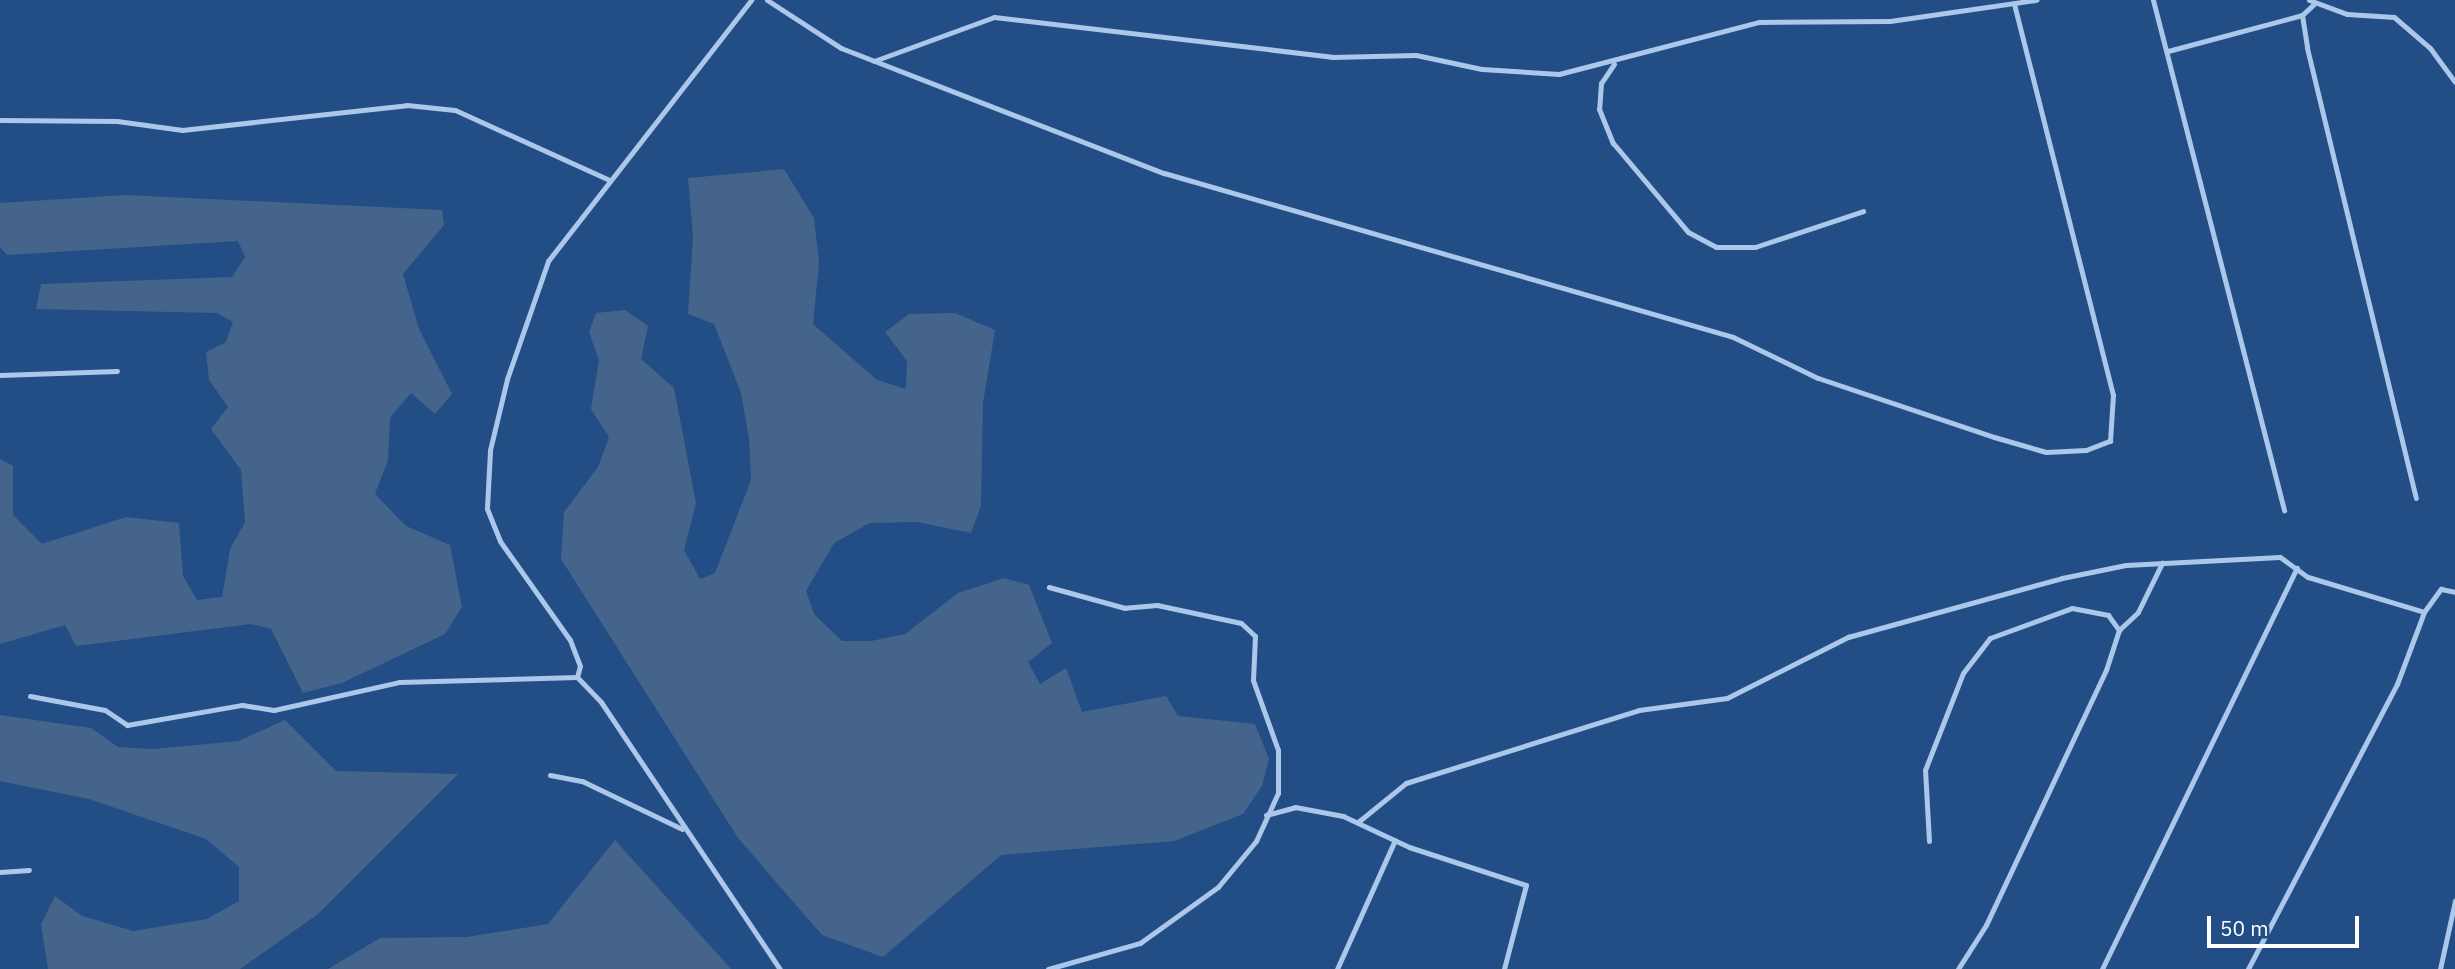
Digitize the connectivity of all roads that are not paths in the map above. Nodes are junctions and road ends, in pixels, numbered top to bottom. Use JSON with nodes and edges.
{"nodes":[{"id":1,"x":751,"y":0,"type":"edge"},
{"id":2,"x":766,"y":0,"type":"edge"},
{"id":3,"x":2036,"y":0,"type":"edge"},
{"id":4,"x":2153,"y":0,"type":"edge"},
{"id":5,"x":2311,"y":2,"type":"edge"},
{"id":6,"x":2014,"y":3,"type":"junction"},
{"id":7,"x":2302,"y":15,"type":"junction"},
{"id":8,"x":2168,"y":51,"type":"junction"},
{"id":9,"x":874,"y":61,"type":"junction"},
{"id":10,"x":1614,"y":64,"type":"junction"},
{"id":11,"x":2455,"y":82,"type":"edge"},
{"id":12,"x":0,"y":120,"type":"edge"},
{"id":13,"x":609,"y":180,"type":"junction"},
{"id":14,"x":1863,"y":211,"type":"dead end"},
{"id":15,"x":117,"y":371,"type":"dead end"},
{"id":16,"x":0,"y":375,"type":"edge"},
{"id":17,"x":2416,"y":498,"type":"dead end"},
{"id":18,"x":2284,"y":510,"type":"dead end"},
{"id":19,"x":2162,"y":563,"type":"junction"},
{"id":20,"x":2297,"y":568,"type":"junction"},
{"id":21,"x":1049,"y":587,"type":"dead end"},
{"id":22,"x":2455,"y":593,"type":"edge"},
{"id":23,"x":2424,"y":612,"type":"junction"},
{"id":24,"x":2119,"y":630,"type":"junction"},
{"id":25,"x":577,"y":677,"type":"junction"},
{"id":26,"x":30,"y":696,"type":"dead end"},
{"id":27,"x":550,"y":775,"type":"dead end"},
{"id":28,"x":1266,"y":815,"type":"junction"},
{"id":29,"x":1358,"y":822,"type":"junction"},
{"id":30,"x":685,"y":830,"type":"junction"},
{"id":31,"x":1395,"y":840,"type":"junction"},
{"id":32,"x":1929,"y":841,"type":"dead end"},
{"id":33,"x":29,"y":870,"type":"dead end"},
{"id":34,"x":0,"y":872,"type":"edge"},
{"id":35,"x":2455,"y":901,"type":"edge"},
{"id":36,"x":780,"y":969,"type":"edge"},
{"id":37,"x":1048,"y":969,"type":"edge"},
{"id":38,"x":1337,"y":969,"type":"edge"},
{"id":39,"x":1504,"y":969,"type":"edge"},
{"id":40,"x":1958,"y":969,"type":"edge"},
{"id":41,"x":2102,"y":969,"type":"edge"},
{"id":42,"x":2248,"y":969,"type":"edge"},
{"id":43,"x":2441,"y":969,"type":"edge"}],
"edges":[{"from":1,"to":13,"type":"lane"},
{"from":2,"to":9,"type":"lane"},
{"from":3,"to":6,"type":"lane"},
{"from":4,"to":8,"type":"lane"},
{"from":5,"to":7,"type":"lane"},
{"from":5,"to":11,"type":"lane"},
{"from":6,"to":9,"type":"lane"},
{"from":6,"to":10,"type":"lane"},
{"from":7,"to":8,"type":"lane"},
{"from":7,"to":17,"type":"lane"},
{"from":8,"to":18,"type":"lane"},
{"from":9,"to":10,"type":"lane"},
{"from":10,"to":14,"type":"lane"},
{"from":12,"to":13,"type":"lane"},
{"from":13,"to":25,"type":"lane"},
{"from":15,"to":16,"type":"lane"},
{"from":19,"to":20,"type":"lane"},
{"from":19,"to":24,"type":"lane"},
{"from":19,"to":29,"type":"lane"},
{"from":20,"to":23,"type":"lane"},
{"from":20,"to":41,"type":"lane"},
{"from":21,"to":28,"type":"lane"},
{"from":22,"to":23,"type":"lane"},
{"from":23,"to":42,"type":"lane"},
{"from":24,"to":32,"type":"lane"},
{"from":24,"to":40,"type":"lane"},
{"from":25,"to":26,"type":"lane"},
{"from":25,"to":30,"type":"lane"},
{"from":27,"to":30,"type":"lane"},
{"from":28,"to":29,"type":"lane"},
{"from":28,"to":37,"type":"lane"},
{"from":29,"to":31,"type":"lane"},
{"from":30,"to":36,"type":"lane"},
{"from":31,"to":38,"type":"lane"},
{"from":31,"to":39,"type":"lane"},
{"from":33,"to":34,"type":"lane"},
{"from":35,"to":43,"type":"lane"}]}
